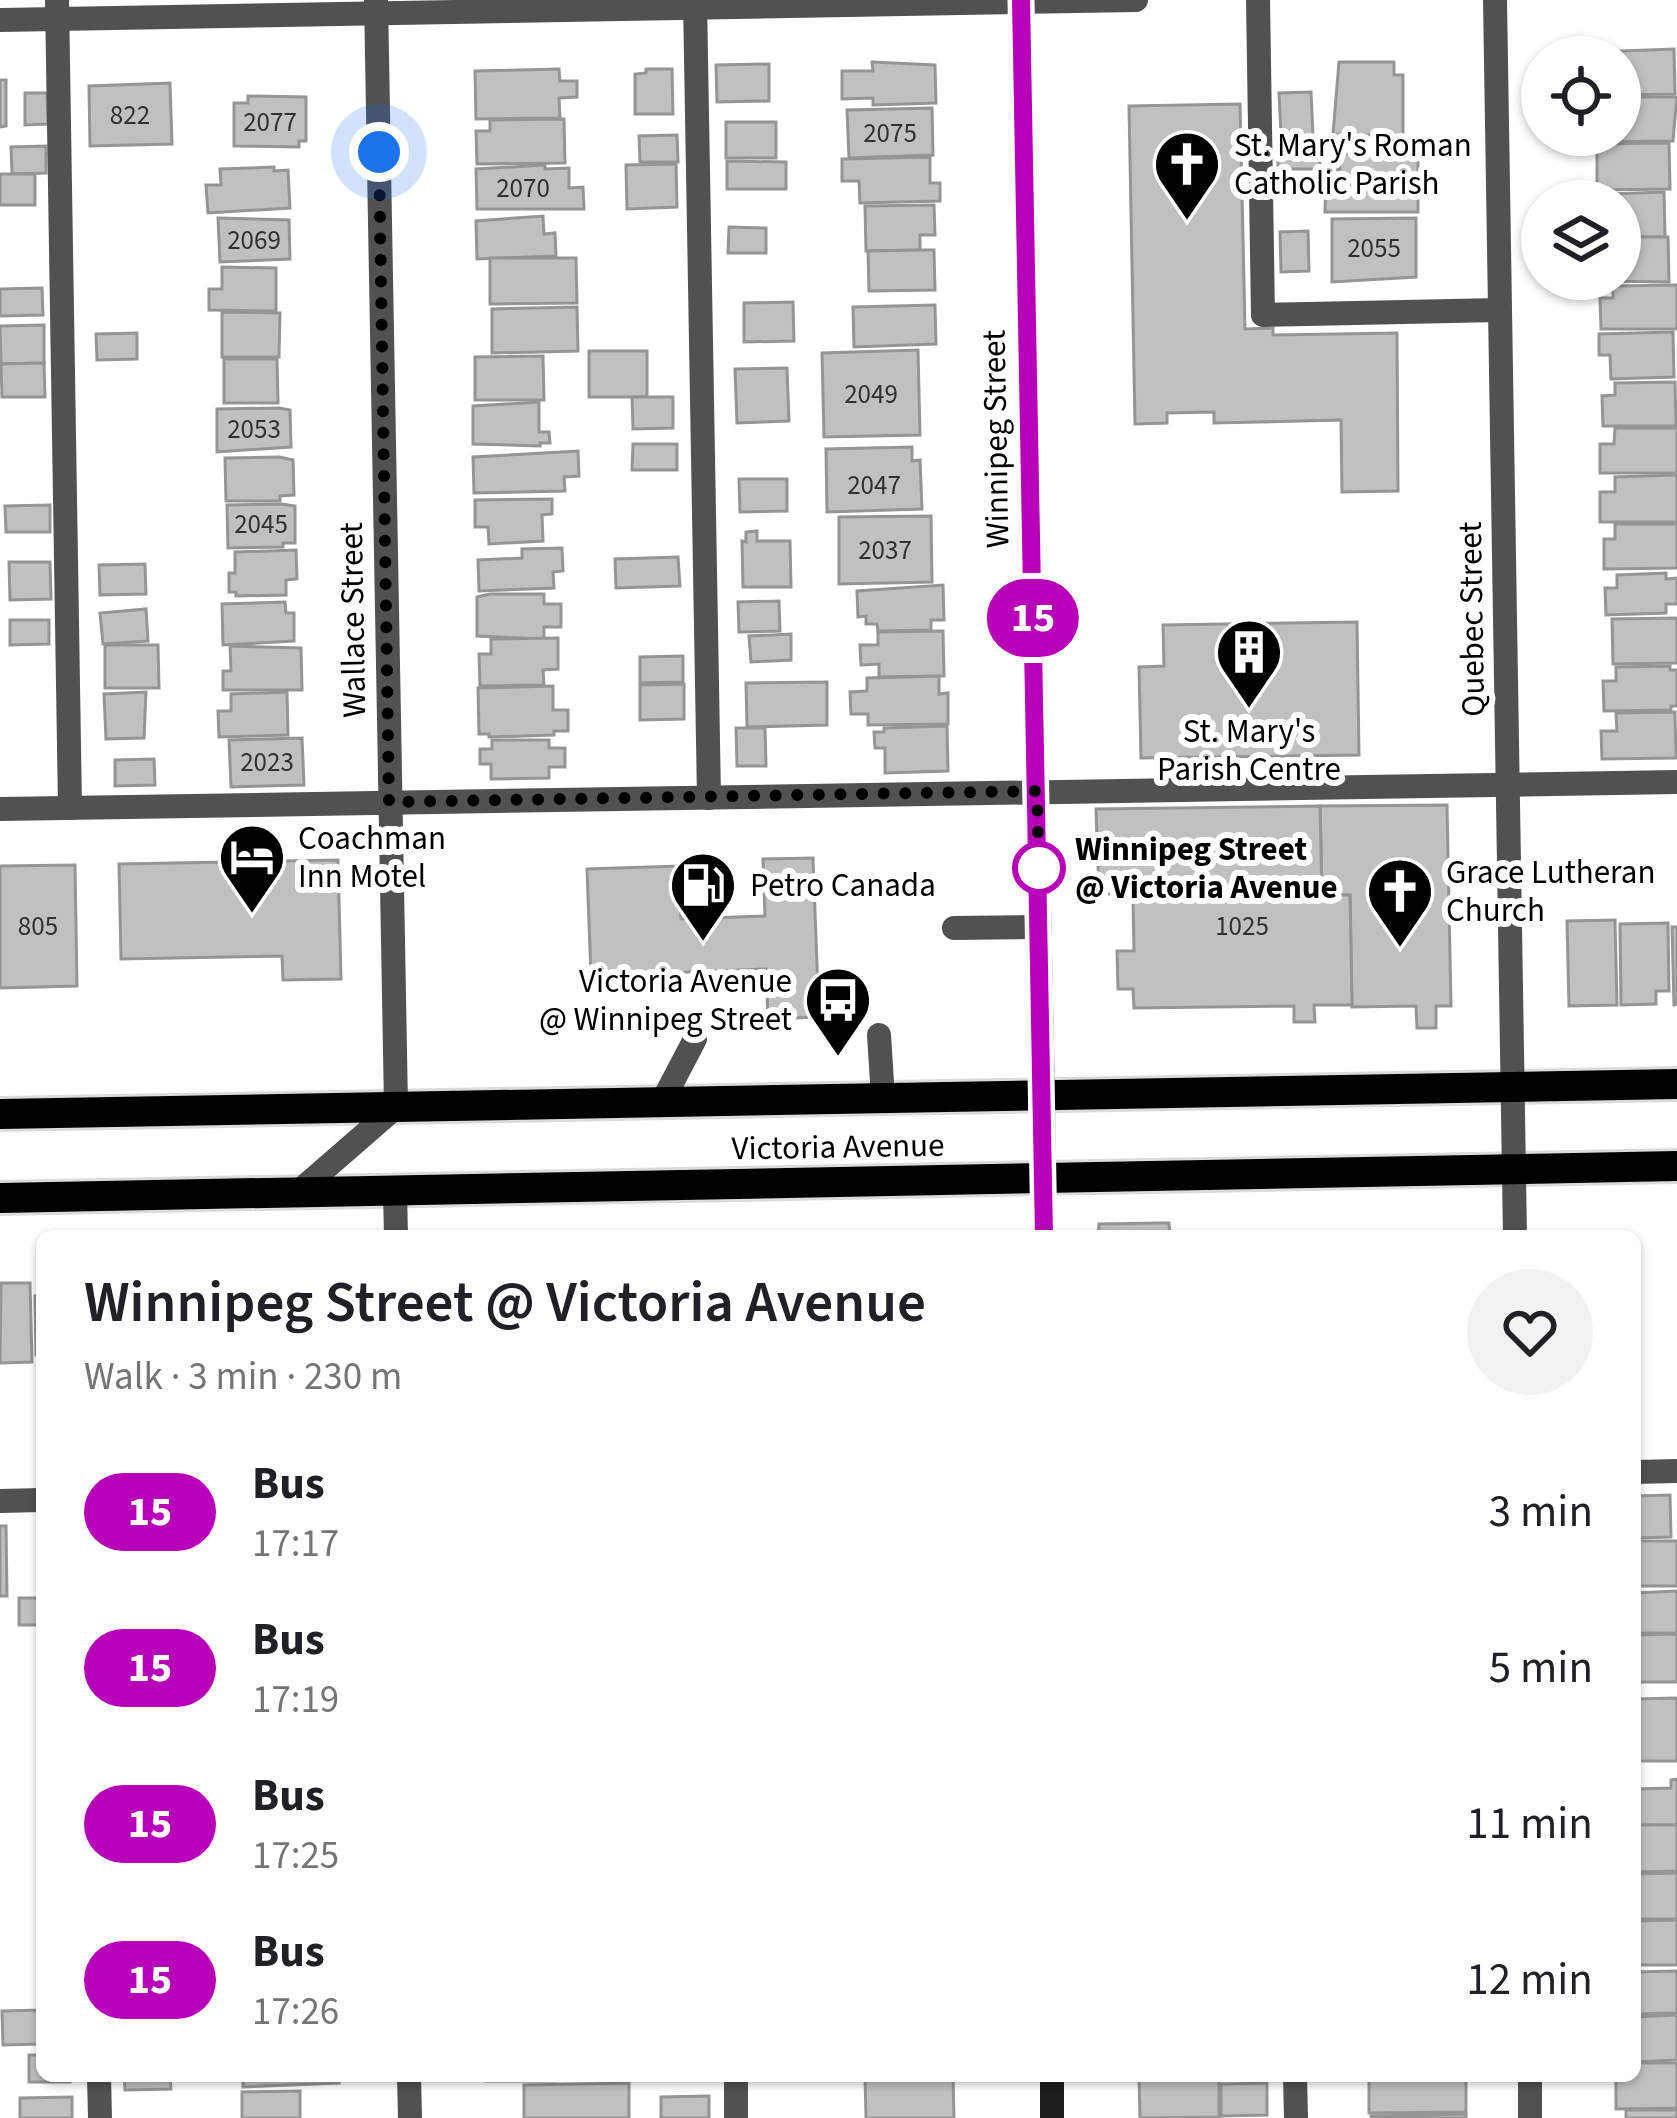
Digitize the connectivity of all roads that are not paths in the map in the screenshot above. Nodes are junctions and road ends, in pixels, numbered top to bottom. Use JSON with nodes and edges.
{"nodes":[{"id":1,"x":1136,"y":0,"type":"edge"},
{"id":2,"x":1258,"y":0,"type":"edge"},
{"id":3,"x":1495,"y":0,"type":"edge"},
{"id":4,"x":1021,"y":1,"type":"edge"},
{"id":5,"x":695,"y":4,"type":"edge"},
{"id":6,"x":376,"y":7,"type":"edge"},
{"id":7,"x":57,"y":9,"type":"edge"},
{"id":8,"x":0,"y":20,"type":"edge"},
{"id":9,"x":1500,"y":310,"type":"junction"},
{"id":10,"x":1677,"y":782,"type":"edge"},
{"id":11,"x":1508,"y":784,"type":"junction"},
{"id":12,"x":1037,"y":791,"type":"junction"},
{"id":13,"x":709,"y":797,"type":"junction"},
{"id":14,"x":389,"y":802,"type":"junction"},
{"id":15,"x":70,"y":808,"type":"junction"},
{"id":16,"x":0,"y":809,"type":"edge"},
{"id":17,"x":1040,"y":927,"type":"junction"},
{"id":18,"x":954,"y":928,"type":"dead end"},
{"id":19,"x":879,"y":1035,"type":"dead end"},
{"id":20,"x":694,"y":1039,"type":"dead end"},
{"id":21,"x":1677,"y":1084,"type":"edge"},
{"id":22,"x":1513,"y":1087,"type":"junction"},
{"id":23,"x":1043,"y":1096,"type":"junction"},
{"id":24,"x":883,"y":1098,"type":"junction"},
{"id":25,"x":662,"y":1102,"type":"junction"},
{"id":26,"x":396,"y":1107,"type":"junction"},
{"id":27,"x":0,"y":1114,"type":"edge"},
{"id":28,"x":1677,"y":1166,"type":"edge"},
{"id":29,"x":1514,"y":1169,"type":"junction"},
{"id":30,"x":1044,"y":1179,"type":"junction"},
{"id":31,"x":395,"y":1192,"type":"junction"},
{"id":32,"x":297,"y":1193,"type":"junction"},
{"id":33,"x":0,"y":1198,"type":"edge"},
{"id":34,"x":396,"y":1230,"type":"edge"},
{"id":35,"x":1044,"y":1230,"type":"edge"},
{"id":36,"x":1515,"y":1230,"type":"edge"},
{"id":37,"x":1641,"y":1472,"type":"edge"},
{"id":38,"x":1677,"y":1472,"type":"edge"},
{"id":39,"x":36,"y":1500,"type":"edge"},
{"id":40,"x":0,"y":1501,"type":"edge"},
{"id":41,"x":99,"y":2082,"type":"edge"},
{"id":42,"x":410,"y":2082,"type":"edge"},
{"id":43,"x":736,"y":2082,"type":"edge"},
{"id":44,"x":1052,"y":2082,"type":"edge"},
{"id":45,"x":1295,"y":2082,"type":"edge"},
{"id":46,"x":1530,"y":2082,"type":"edge"},
{"id":47,"x":100,"y":2118,"type":"edge"},
{"id":48,"x":410,"y":2118,"type":"edge"},
{"id":49,"x":736,"y":2118,"type":"edge"},
{"id":50,"x":1052,"y":2118,"type":"edge"},
{"id":51,"x":1296,"y":2118,"type":"edge"},
{"id":52,"x":1530,"y":2118,"type":"edge"}],
"edges":[{"from":1,"to":4,"type":"street"},
{"from":2,"to":9,"type":"street"},
{"from":3,"to":9,"type":"street","name":"Quebec Street"},
{"from":4,"to":5,"type":"street"},
{"from":4,"to":12,"type":"street","name":"Winnipeg Street"},
{"from":5,"to":6,"type":"street"},
{"from":5,"to":13,"type":"street"},
{"from":6,"to":7,"type":"street"},
{"from":6,"to":14,"type":"street","name":"Wallace Street"},
{"from":7,"to":8,"type":"street"},
{"from":7,"to":15,"type":"street"},
{"from":9,"to":11,"type":"street","name":"Quebec Street"},
{"from":10,"to":11,"type":"street"},
{"from":11,"to":12,"type":"street"},
{"from":11,"to":22,"type":"street","name":"Quebec Street"},
{"from":12,"to":13,"type":"street"},
{"from":12,"to":17,"type":"street","name":"Winnipeg Street"},
{"from":13,"to":14,"type":"street"},
{"from":14,"to":15,"type":"street"},
{"from":14,"to":26,"type":"street","name":"Wallace Street"},
{"from":15,"to":16,"type":"street"},
{"from":17,"to":18,"type":"street"},
{"from":17,"to":23,"type":"street","name":"Winnipeg Street"},
{"from":19,"to":24,"type":"street"},
{"from":20,"to":25,"type":"street"},
{"from":21,"to":22,"type":"main road","name":"Victoria Avenue"},
{"from":22,"to":23,"type":"main road","name":"Victoria Avenue"},
{"from":22,"to":29,"type":"street","name":"Quebec Street"},
{"from":23,"to":24,"type":"main road","name":"Victoria Avenue"},
{"from":23,"to":30,"type":"main road","name":"Winnipeg Street"},
{"from":24,"to":25,"type":"main road","name":"Victoria Avenue"},
{"from":25,"to":26,"type":"main road","name":"Victoria Avenue"},
{"from":26,"to":27,"type":"main road","name":"Victoria Avenue"},
{"from":26,"to":32,"type":"street"},
{"from":28,"to":29,"type":"main road","name":"Victoria Avenue"},
{"from":29,"to":30,"type":"main road","name":"Victoria Avenue"},
{"from":29,"to":36,"type":"street","name":"Quebec Street"},
{"from":30,"to":31,"type":"main road","name":"Victoria Avenue"},
{"from":30,"to":35,"type":"main road","name":"Winnipeg Street"},
{"from":31,"to":32,"type":"main road","name":"Victoria Avenue"},
{"from":31,"to":34,"type":"street"},
{"from":32,"to":33,"type":"main road","name":"Victoria Avenue"},
{"from":37,"to":38,"type":"street"},
{"from":39,"to":40,"type":"street"},
{"from":41,"to":47,"type":"street"},
{"from":42,"to":48,"type":"street"},
{"from":43,"to":49,"type":"street"},
{"from":44,"to":50,"type":"main road"},
{"from":45,"to":51,"type":"street"},
{"from":46,"to":52,"type":"street"}]}
